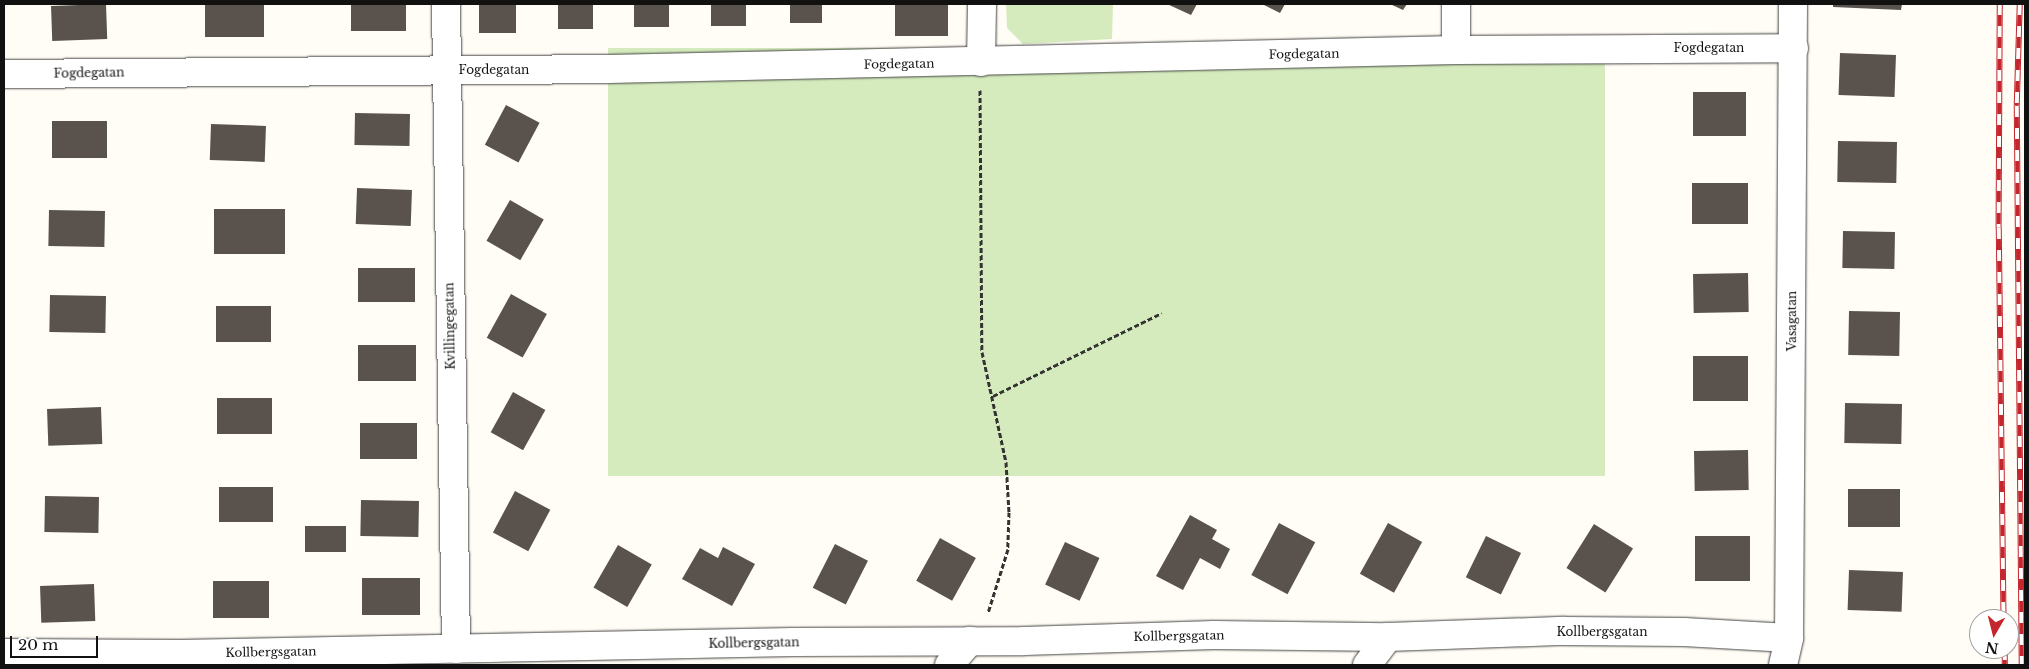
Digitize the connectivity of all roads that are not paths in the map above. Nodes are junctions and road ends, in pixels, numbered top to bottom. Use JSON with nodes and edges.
{"nodes":[{"id":1,"x":446,"y":4,"type":"edge"},
{"id":2,"x":982,"y":4,"type":"edge"},
{"id":3,"x":1456,"y":4,"type":"edge"},
{"id":4,"x":1793,"y":4,"type":"edge"},
{"id":5,"x":1794,"y":48,"type":"junction"},
{"id":6,"x":1456,"y":50,"type":"junction"},
{"id":7,"x":981,"y":62,"type":"junction"},
{"id":8,"x":446,"y":70,"type":"junction"},
{"id":9,"x":4,"y":74,"type":"edge"},
{"id":10,"x":1388,"y":637,"type":"junction"},
{"id":11,"x":1789,"y":638,"type":"junction"},
{"id":12,"x":970,"y":641,"type":"junction"},
{"id":13,"x":456,"y":649,"type":"junction"},
{"id":14,"x":4,"y":653,"type":"edge"},
{"id":15,"x":530,"y":656,"type":"edge"},
{"id":16,"x":949,"y":665,"type":"edge"},
{"id":17,"x":1367,"y":665,"type":"edge"},
{"id":18,"x":1783,"y":665,"type":"edge"}],
"edges":[{"from":1,"to":8,"type":"street","name":"Kvillingegatan"},
{"from":2,"to":7,"type":"street"},
{"from":3,"to":6,"type":"street"},
{"from":4,"to":5,"type":"street","name":"Vasagatan"},
{"from":5,"to":6,"type":"street","name":"Fogdegatan"},
{"from":5,"to":11,"type":"street","name":"Vasagatan"},
{"from":6,"to":7,"type":"street","name":"Fogdegatan"},
{"from":7,"to":8,"type":"street","name":"Fogdegatan"},
{"from":8,"to":9,"type":"street","name":"Fogdegatan"},
{"from":8,"to":13,"type":"street","name":"Kvillingegatan"},
{"from":10,"to":11,"type":"street","name":"Kollbergsgatan"},
{"from":10,"to":12,"type":"street","name":"Kollbergsgatan"},
{"from":10,"to":17,"type":"street"},
{"from":11,"to":18,"type":"street"},
{"from":12,"to":15,"type":"street","name":"Kollbergsgatan"},
{"from":12,"to":16,"type":"street"},
{"from":13,"to":14,"type":"street","name":"Kollbergsgatan"},
{"from":13,"to":15,"type":"street","name":"Kollbergsgatan"}]}
